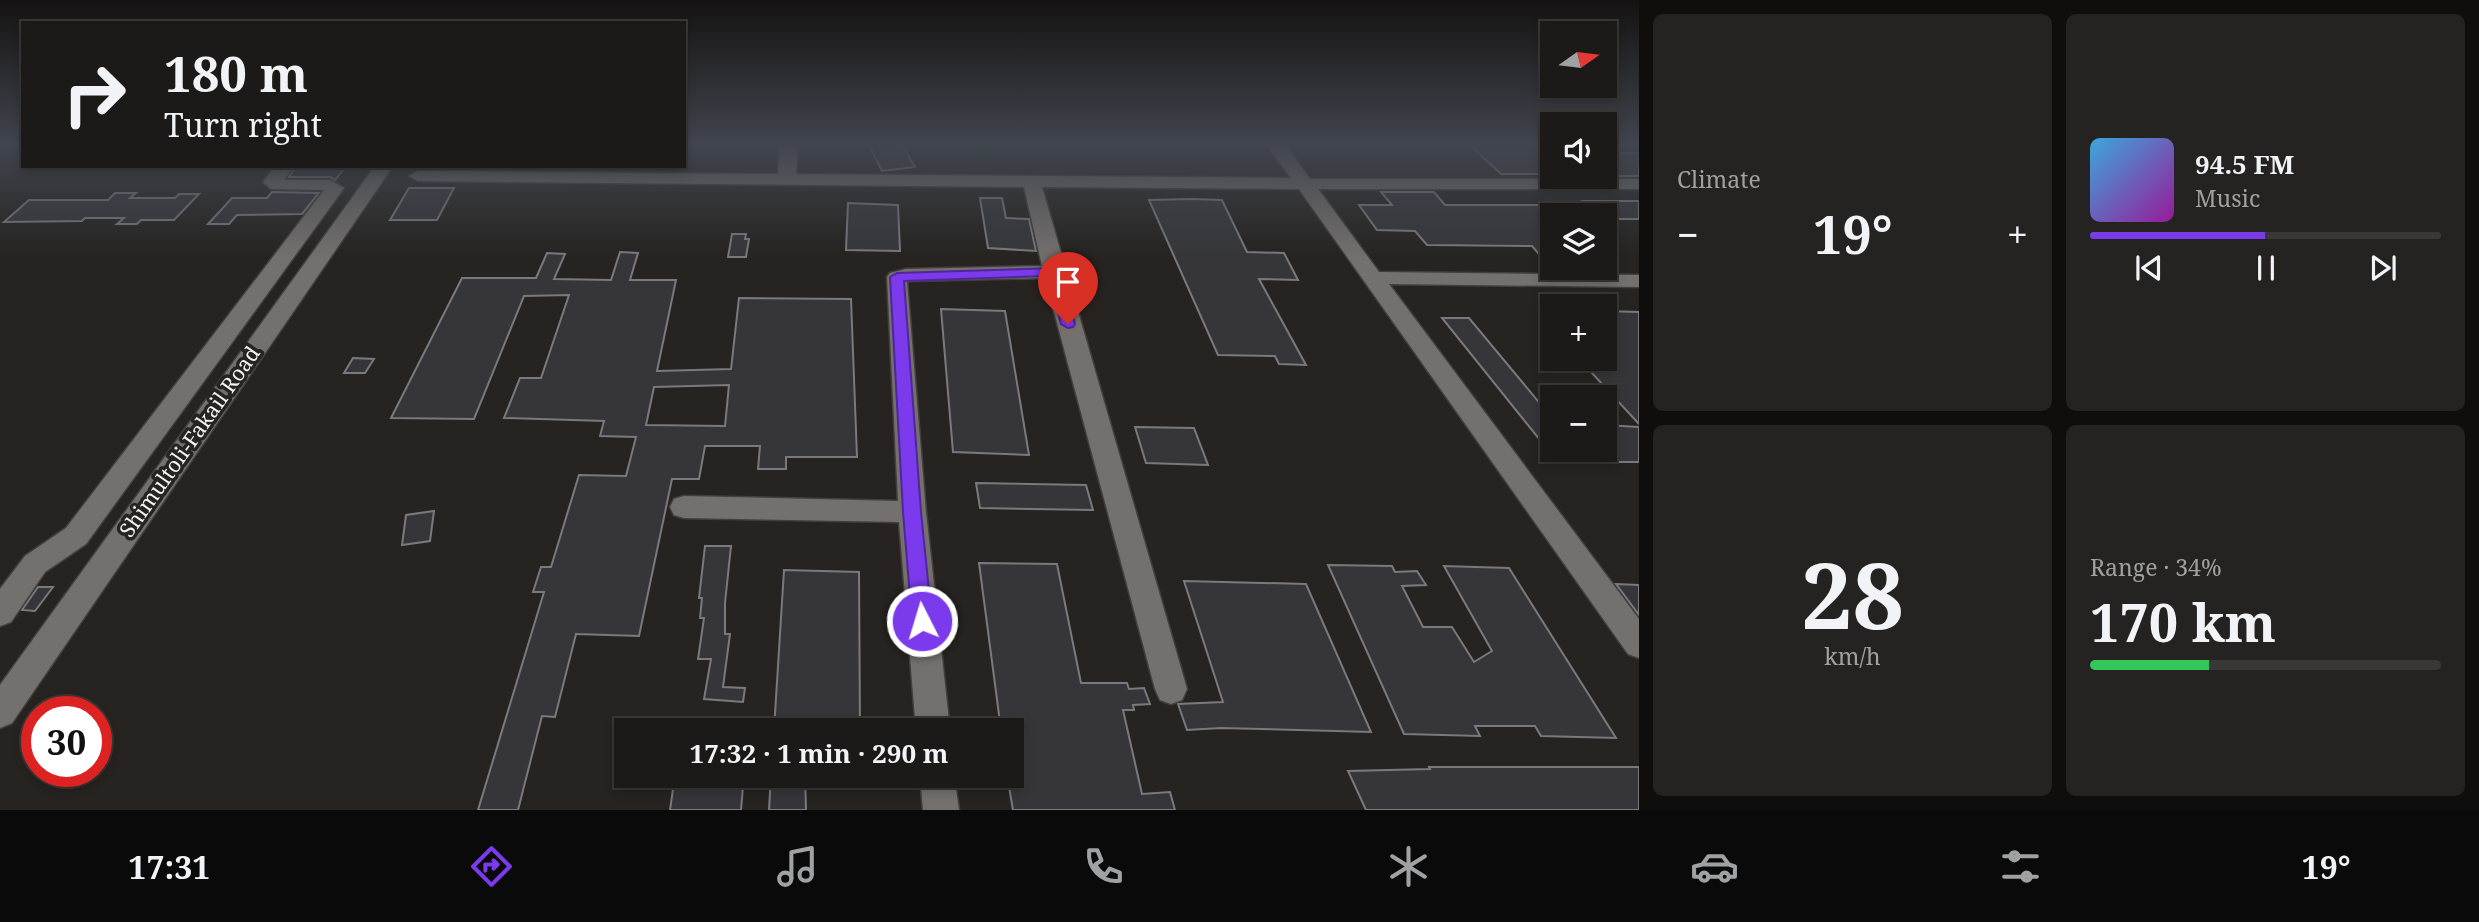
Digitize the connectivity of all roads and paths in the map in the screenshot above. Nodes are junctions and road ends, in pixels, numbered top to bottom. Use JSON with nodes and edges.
{"nodes":[{"id":1,"x":273,"y":183,"type":"edge"},
{"id":2,"x":373,"y":183,"type":"edge"},
{"id":3,"x":1032,"y":183,"type":"edge"},
{"id":4,"x":1222,"y":183,"type":"edge"},
{"id":5,"x":1304,"y":184,"type":"junction"},
{"id":6,"x":1639,"y":184,"type":"edge"},
{"id":7,"x":1054,"y":272,"type":"junction"},
{"id":8,"x":1375,"y":278,"type":"junction"},
{"id":9,"x":1639,"y":281,"type":"edge"},
{"id":10,"x":684,"y":507,"type":"dead end"},
{"id":11,"x":912,"y":512,"type":"junction"},
{"id":12,"x":0,"y":613,"type":"edge"},
{"id":13,"x":1639,"y":644,"type":"edge"},
{"id":14,"x":1171,"y":690,"type":"dead end"},
{"id":15,"x":0,"y":712,"type":"edge"},
{"id":16,"x":932,"y":718,"type":"edge"},
{"id":17,"x":938,"y":788,"type":"edge"},
{"id":18,"x":941,"y":810,"type":"edge"}],
"edges":[{"from":1,"to":12,"type":"street"},
{"from":2,"to":15,"type":"street","name":"Shimultoli-Fakail Road"},
{"from":3,"to":7,"type":"street"},
{"from":4,"to":5,"type":"street"},
{"from":5,"to":6,"type":"street"},
{"from":5,"to":8,"type":"street"},
{"from":7,"to":11,"type":"street"},
{"from":7,"to":14,"type":"street"},
{"from":8,"to":9,"type":"street"},
{"from":8,"to":13,"type":"street"},
{"from":10,"to":11,"type":"street"},
{"from":11,"to":16,"type":"street"},
{"from":17,"to":18,"type":"street"}]}
